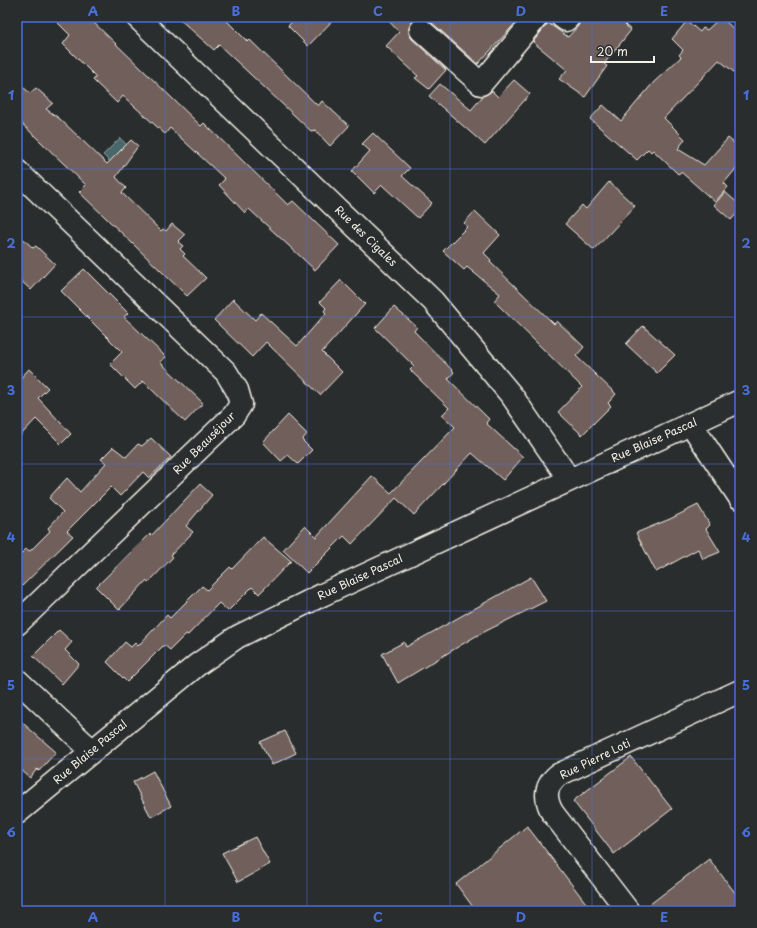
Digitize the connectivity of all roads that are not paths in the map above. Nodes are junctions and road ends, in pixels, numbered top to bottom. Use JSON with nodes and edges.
{"nodes":[{"id":1,"x":137,"y":17,"type":"edge"},
{"id":2,"x":536,"y":17,"type":"edge"},
{"id":3,"x":562,"y":17,"type":"edge"},
{"id":4,"x":568,"y":17,"type":"edge"},
{"id":5,"x":421,"y":30,"type":"dead end"},
{"id":6,"x":17,"y":171,"type":"edge"},
{"id":7,"x":740,"y":401,"type":"edge"},
{"id":8,"x":691,"y":424,"type":"junction"},
{"id":9,"x":569,"y":479,"type":"junction"},
{"id":10,"x":740,"y":498,"type":"edge"},
{"id":11,"x":17,"y":624,"type":"edge"},
{"id":12,"x":17,"y":680,"type":"edge"},
{"id":13,"x":740,"y":691,"type":"edge"},
{"id":14,"x":91,"y":750,"type":"junction"},
{"id":15,"x":17,"y":813,"type":"edge"},
{"id":16,"x":628,"y":911,"type":"edge"}],
"edges":[{"from":1,"to":9,"type":"street","name":"Rue des Cigales"},
{"from":2,"to":5,"type":"street"},
{"from":3,"to":4,"type":"street"},
{"from":6,"to":11,"type":"street","name":"Rue Beauséjour"},
{"from":7,"to":8,"type":"street","name":"Rue Blaise Pascal"},
{"from":8,"to":9,"type":"street","name":"Rue Blaise Pascal"},
{"from":8,"to":10,"type":"street"},
{"from":9,"to":14,"type":"street","name":"Rue Blaise Pascal"},
{"from":12,"to":14,"type":"street"},
{"from":13,"to":16,"type":"street","name":"Rue Pierre Loti"},
{"from":14,"to":15,"type":"street","name":"Rue Blaise Pascal"}]}
